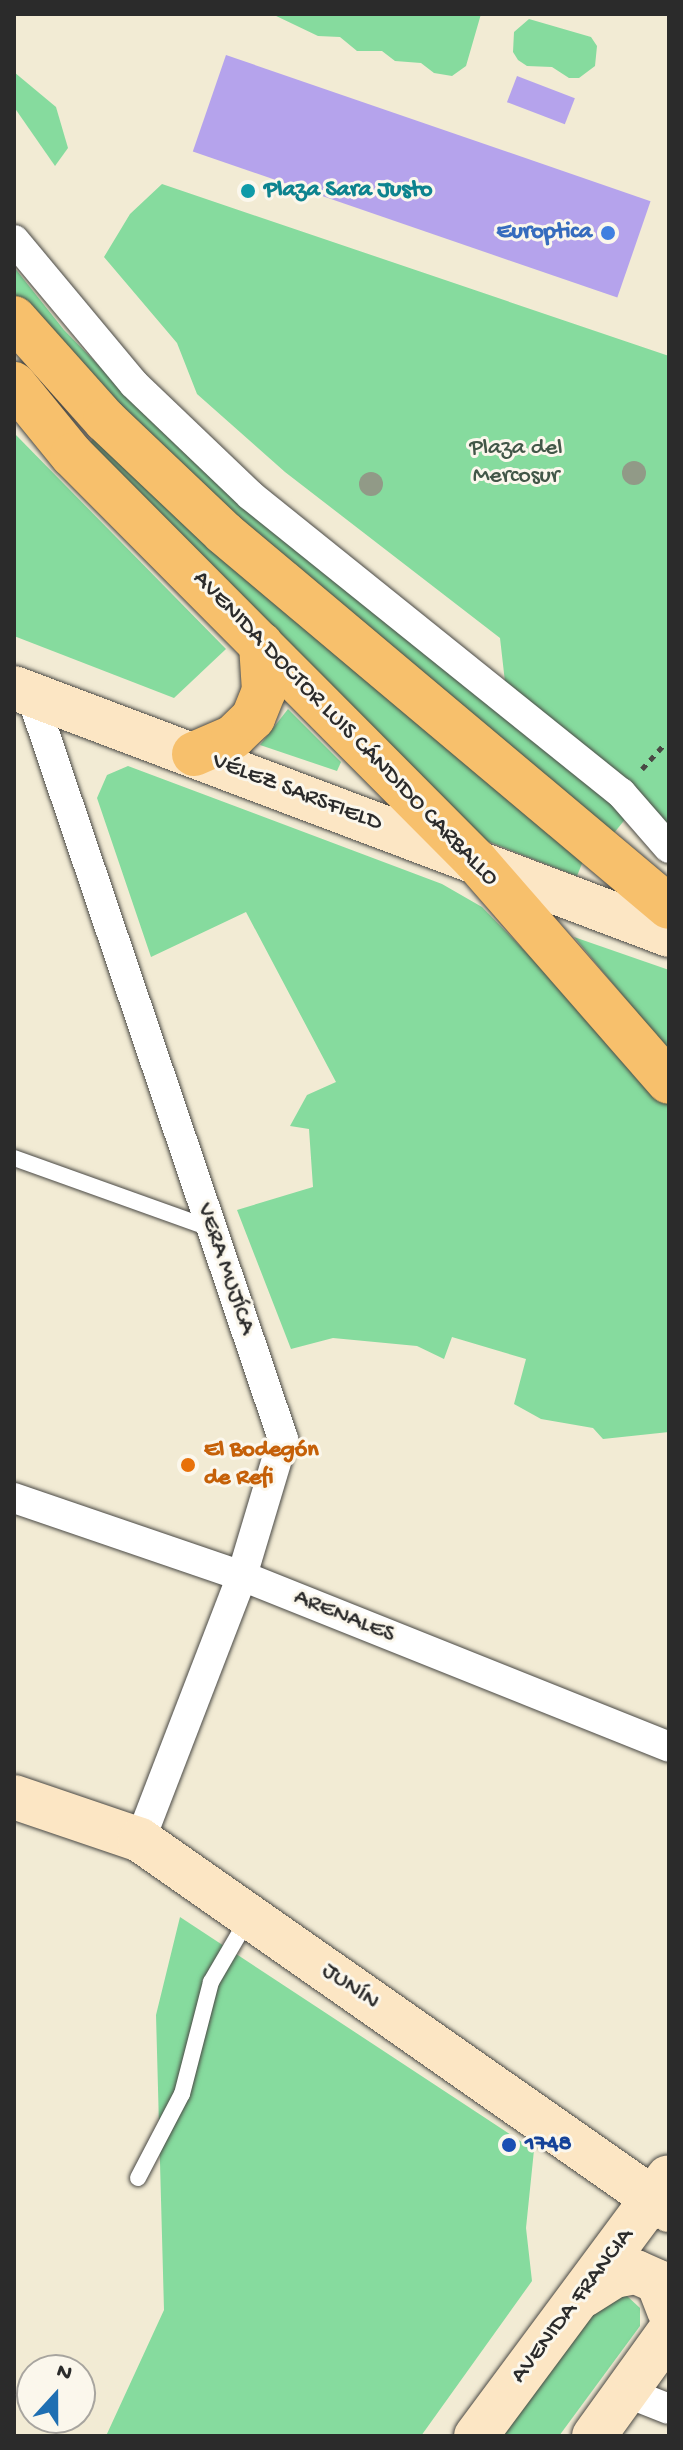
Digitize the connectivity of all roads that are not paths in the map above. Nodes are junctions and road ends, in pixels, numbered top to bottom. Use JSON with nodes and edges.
{"nodes":[{"id":1,"x":14,"y":240,"type":"edge"},
{"id":2,"x":14,"y":318,"type":"edge"},
{"id":3,"x":14,"y":384,"type":"edge"},
{"id":4,"x":261,"y":644,"type":"junction"},
{"id":5,"x":22,"y":691,"type":"edge"},
{"id":6,"x":194,"y":754,"type":"junction"},
{"id":7,"x":669,"y":848,"type":"edge"},
{"id":8,"x":476,"y":861,"type":"junction"},
{"id":9,"x":669,"y":907,"type":"edge"},
{"id":10,"x":669,"y":935,"type":"edge"},
{"id":11,"x":669,"y":1082,"type":"edge"},
{"id":12,"x":14,"y":1158,"type":"edge"},
{"id":13,"x":212,"y":1229,"type":"junction"},
{"id":14,"x":14,"y":1498,"type":"edge"},
{"id":15,"x":242,"y":1576,"type":"junction"},
{"id":16,"x":669,"y":1747,"type":"edge"},
{"id":17,"x":14,"y":1797,"type":"edge"},
{"id":18,"x":140,"y":1840,"type":"junction"},
{"id":19,"x":249,"y":1917,"type":"junction"},
{"id":20,"x":138,"y":2178,"type":"dead end"},
{"id":21,"x":664,"y":2195,"type":"edge"},
{"id":22,"x":580,"y":2297,"type":"junction"},
{"id":23,"x":666,"y":2326,"type":"edge"},
{"id":24,"x":626,"y":2392,"type":"junction"},
{"id":25,"x":669,"y":2409,"type":"edge"},
{"id":26,"x":476,"y":2436,"type":"edge"},
{"id":27,"x":594,"y":2436,"type":"edge"}],
"edges":[{"from":1,"to":7,"type":"street"},
{"from":2,"to":9,"type":"main road"},
{"from":3,"to":4,"type":"main road","name":"AVENIDA DOCTOR LUIS CÁNDIDO CARBALLO"},
{"from":4,"to":6,"type":"main road"},
{"from":4,"to":8,"type":"main road","name":"AVENIDA DOCTOR LUIS CÁNDIDO CARBALLO"},
{"from":5,"to":6,"type":"main road","name":"VÉLEZ SARSFIELD"},
{"from":5,"to":13,"type":"street","name":"VERA MUJÍCA"},
{"from":6,"to":8,"type":"main road","name":"VÉLEZ SARSFIELD"},
{"from":8,"to":10,"type":"main road","name":"VÉLEZ SARSFIELD"},
{"from":8,"to":11,"type":"main road","name":"AVENIDA DOCTOR LUIS CÁNDIDO CARBALLO"},
{"from":12,"to":13,"type":"lane"},
{"from":13,"to":15,"type":"street","name":"VERA MUJÍCA"},
{"from":14,"to":15,"type":"street","name":"ARENALES"},
{"from":15,"to":16,"type":"street","name":"ARENALES"},
{"from":15,"to":18,"type":"street","name":"VERA MUJÍCA"},
{"from":17,"to":18,"type":"main road","name":"JUNÍN"},
{"from":18,"to":19,"type":"main road","name":"JUNÍN"},
{"from":19,"to":20,"type":"lane"},
{"from":19,"to":21,"type":"main road","name":"JUNÍN"},
{"from":21,"to":22,"type":"main road","name":"AVENIDA FRANCIA"},
{"from":22,"to":23,"type":"main road"},
{"from":22,"to":26,"type":"main road","name":"AVENIDA FRANCIA"},
{"from":23,"to":24,"type":"main road"},
{"from":24,"to":25,"type":"street"},
{"from":24,"to":27,"type":"main road"}]}
